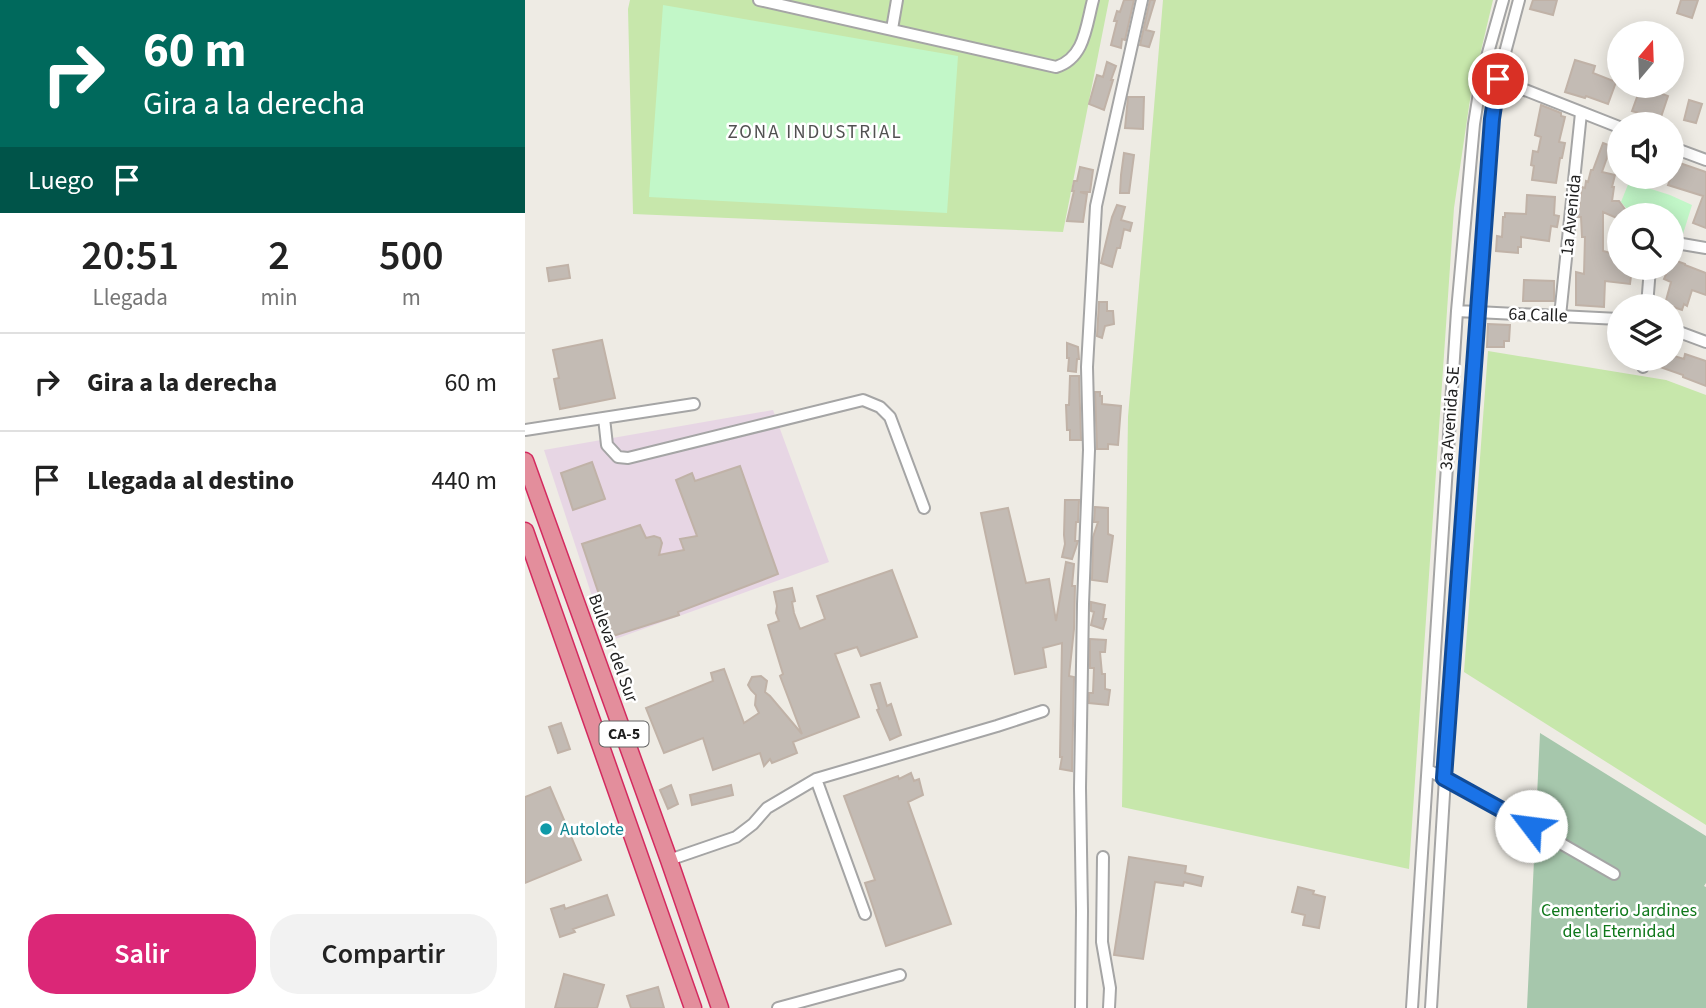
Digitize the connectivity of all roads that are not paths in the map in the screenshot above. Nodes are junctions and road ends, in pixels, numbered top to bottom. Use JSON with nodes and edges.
{"nodes":[{"id":1,"x":759,"y":0,"type":"edge"},
{"id":2,"x":897,"y":0,"type":"edge"},
{"id":3,"x":1093,"y":0,"type":"edge"},
{"id":4,"x":1142,"y":0,"type":"edge"},
{"id":5,"x":1503,"y":0,"type":"edge"},
{"id":6,"x":1519,"y":0,"type":"edge"},
{"id":7,"x":892,"y":29,"type":"junction"},
{"id":8,"x":1482,"y":74,"type":"junction"},
{"id":9,"x":1498,"y":79,"type":"junction"},
{"id":10,"x":1581,"y":113,"type":"junction"},
{"id":11,"x":1607,"y":123,"type":"edge"},
{"id":12,"x":1684,"y":151,"type":"edge"},
{"id":13,"x":1706,"y":160,"type":"edge"},
{"id":14,"x":1684,"y":244,"type":"edge"},
{"id":15,"x":1706,"y":248,"type":"edge"},
{"id":16,"x":1457,"y":311,"type":"junction"},
{"id":17,"x":1479,"y":313,"type":"junction"},
{"id":18,"x":1560,"y":316,"type":"junction"},
{"id":19,"x":1607,"y":318,"type":"edge"},
{"id":20,"x":1684,"y":334,"type":"edge"},
{"id":21,"x":1706,"y":342,"type":"edge"},
{"id":22,"x":694,"y":404,"type":"dead end"},
{"id":23,"x":604,"y":418,"type":"junction"},
{"id":24,"x":525,"y":430,"type":"edge"},
{"id":25,"x":525,"y":461,"type":"edge"},
{"id":26,"x":924,"y":508,"type":"dead end"},
{"id":27,"x":525,"y":531,"type":"edge"},
{"id":28,"x":1043,"y":711,"type":"dead end"},
{"id":29,"x":1428,"y":770,"type":"junction"},
{"id":30,"x":1444,"y":778,"type":"junction"},
{"id":31,"x":816,"y":779,"type":"junction"},
{"id":32,"x":1103,"y":858,"type":"dead end"},
{"id":33,"x":669,"y":860,"type":"junction"},
{"id":34,"x":645,"y":869,"type":"junction"},
{"id":35,"x":1614,"y":874,"type":"dead end"},
{"id":36,"x":865,"y":914,"type":"dead end"},
{"id":37,"x":900,"y":975,"type":"dead end"},
{"id":38,"x":693,"y":1008,"type":"edge"},
{"id":39,"x":720,"y":1008,"type":"edge"},
{"id":40,"x":778,"y":1008,"type":"edge"},
{"id":41,"x":1081,"y":1008,"type":"edge"},
{"id":42,"x":1109,"y":1008,"type":"edge"},
{"id":43,"x":1412,"y":1008,"type":"edge"},
{"id":44,"x":1431,"y":1008,"type":"edge"}],
"edges":[{"from":1,"to":7,"type":"street"},
{"from":2,"to":7,"type":"street"},
{"from":3,"to":7,"type":"street"},
{"from":4,"to":41,"type":"street"},
{"from":5,"to":8,"type":"street","name":"3a Avenida SE"},
{"from":6,"to":9,"type":"street"},
{"from":8,"to":9,"type":"street"},
{"from":8,"to":16,"type":"street","name":"3a Avenida SE"},
{"from":9,"to":10,"type":"street"},
{"from":9,"to":17,"type":"street"},
{"from":10,"to":11,"type":"street"},
{"from":10,"to":18,"type":"street","name":"1a Avenida"},
{"from":12,"to":13,"type":"street"},
{"from":14,"to":15,"type":"street"},
{"from":16,"to":17,"type":"street","name":"6a Calle"},
{"from":16,"to":29,"type":"street","name":"3a Avenida SE"},
{"from":17,"to":18,"type":"street","name":"6a Calle"},
{"from":17,"to":30,"type":"street"},
{"from":18,"to":19,"type":"street","name":"6a Calle"},
{"from":20,"to":21,"type":"street"},
{"from":22,"to":23,"type":"street"},
{"from":23,"to":24,"type":"street"},
{"from":23,"to":26,"type":"street"},
{"from":25,"to":33,"type":"highway","name":"Bulevar del Sur","number":"CA-5"},
{"from":27,"to":34,"type":"highway","number":"CA-5"},
{"from":28,"to":31,"type":"street"},
{"from":29,"to":30,"type":"street"},
{"from":29,"to":43,"type":"street","name":"3a Avenida SE"},
{"from":30,"to":35,"type":"street"},
{"from":30,"to":44,"type":"street"},
{"from":31,"to":33,"type":"street"},
{"from":31,"to":36,"type":"street"},
{"from":32,"to":42,"type":"street"},
{"from":33,"to":34,"type":"highway"},
{"from":33,"to":39,"type":"highway","name":"Bulevar del Sur","number":"CA-5"},
{"from":34,"to":38,"type":"highway","number":"CA-5"},
{"from":37,"to":40,"type":"street"}]}
